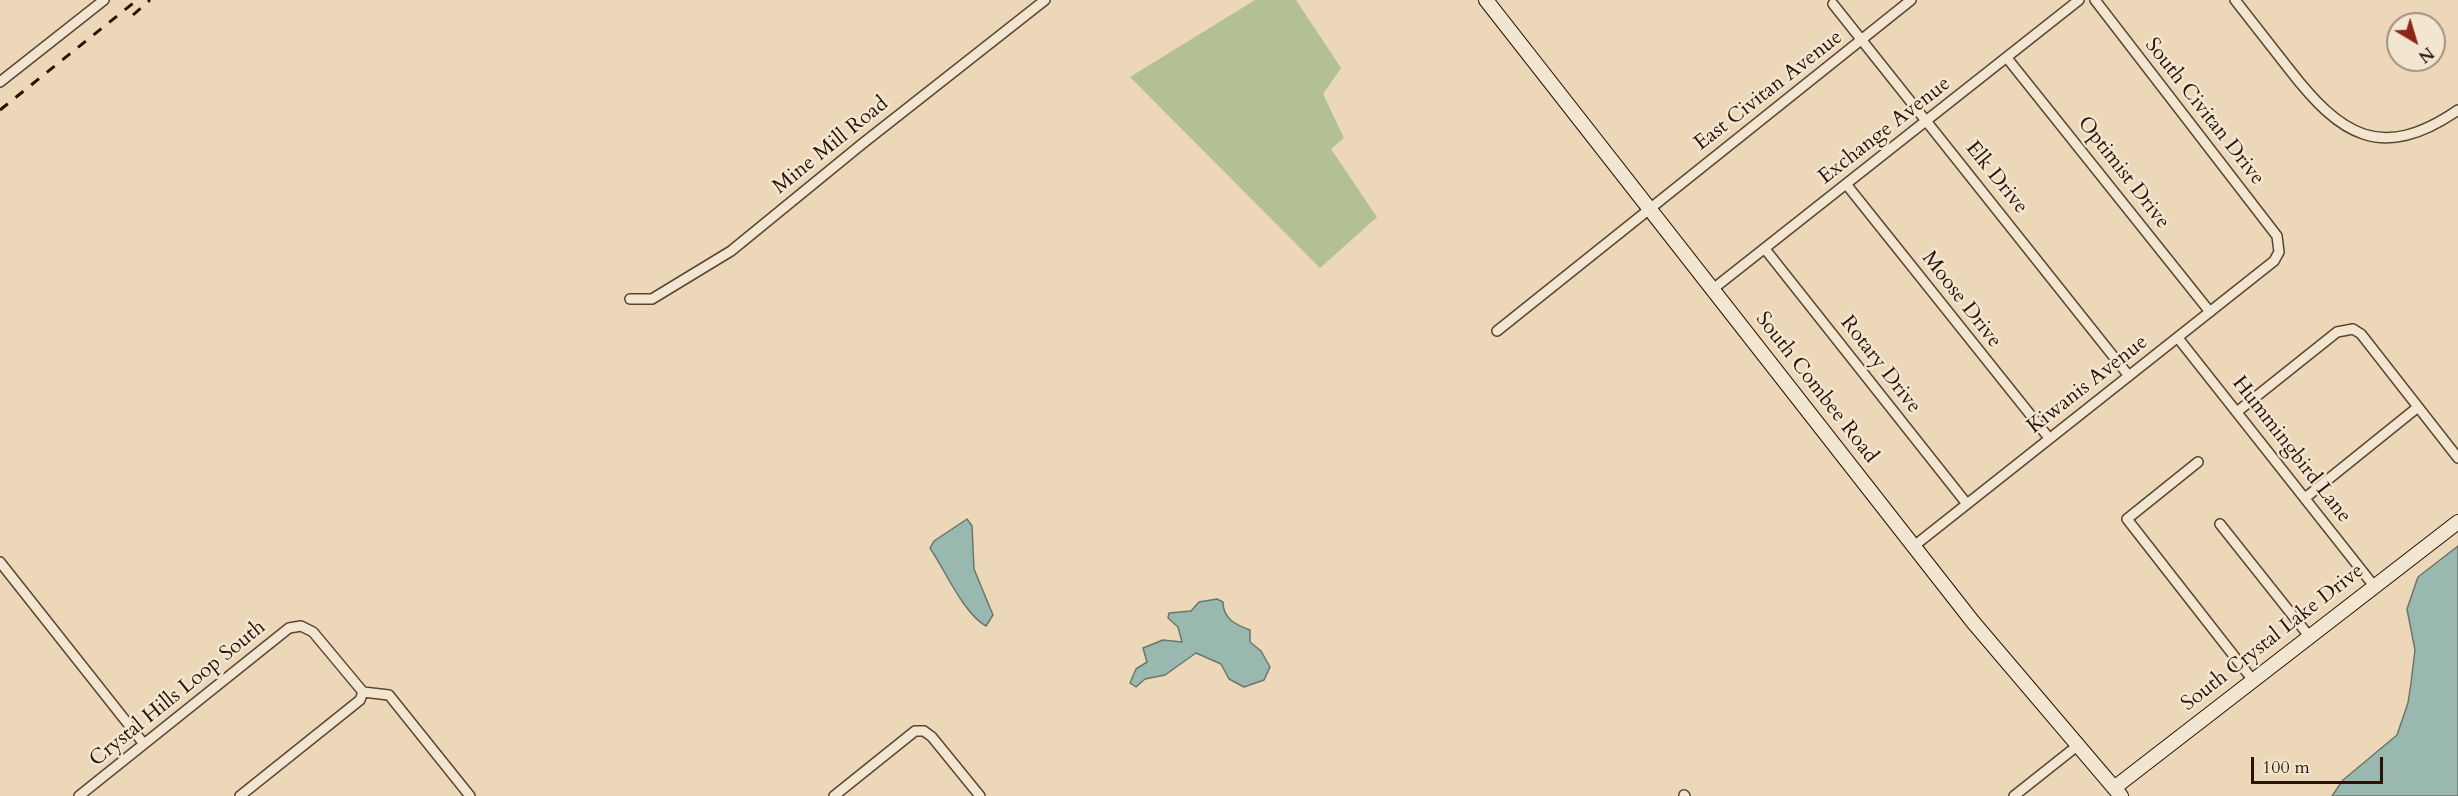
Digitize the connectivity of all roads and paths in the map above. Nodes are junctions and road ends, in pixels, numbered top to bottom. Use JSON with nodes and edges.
{"nodes":[{"id":1,"x":104,"y":0,"type":"edge"},
{"id":2,"x":1045,"y":0,"type":"edge"},
{"id":3,"x":1486,"y":0,"type":"edge"},
{"id":4,"x":1911,"y":0,"type":"edge"},
{"id":5,"x":2079,"y":0,"type":"edge"},
{"id":6,"x":2095,"y":0,"type":"edge"},
{"id":7,"x":2235,"y":0,"type":"edge"},
{"id":8,"x":1833,"y":4,"type":"dead end"},
{"id":9,"x":1861,"y":40,"type":"junction"},
{"id":10,"x":2007,"y":57,"type":"junction"},
{"id":11,"x":0,"y":82,"type":"edge"},
{"id":12,"x":2458,"y":110,"type":"edge"},
{"id":13,"x":1925,"y":121,"type":"junction"},
{"id":14,"x":1846,"y":184,"type":"junction"},
{"id":15,"x":1649,"y":209,"type":"junction"},
{"id":16,"x":1765,"y":249,"type":"junction"},
{"id":17,"x":2279,"y":250,"type":"joint"},
{"id":18,"x":1713,"y":289,"type":"junction"},
{"id":19,"x":630,"y":299,"type":"dead end"},
{"id":20,"x":2210,"y":312,"type":"junction"},
{"id":21,"x":1497,"y":332,"type":"dead end"},
{"id":22,"x":2178,"y":338,"type":"junction"},
{"id":23,"x":2128,"y":376,"type":"junction"},
{"id":24,"x":2418,"y":407,"type":"junction"},
{"id":25,"x":2238,"y":411,"type":"junction"},
{"id":26,"x":2049,"y":438,"type":"junction"},
{"id":27,"x":2458,"y":458,"type":"edge"},
{"id":28,"x":2198,"y":462,"type":"dead end"},
{"id":29,"x":2305,"y":498,"type":"junction"},
{"id":30,"x":1967,"y":504,"type":"junction"},
{"id":31,"x":2458,"y":522,"type":"edge"},
{"id":32,"x":2220,"y":524,"type":"dead end"},
{"id":33,"x":1914,"y":546,"type":"junction"},
{"id":34,"x":0,"y":562,"type":"edge"},
{"id":35,"x":2374,"y":586,"type":"junction"},
{"id":36,"x":2309,"y":636,"type":"junction"},
{"id":37,"x":2252,"y":679,"type":"junction"},
{"id":38,"x":363,"y":692,"type":"junction"},
{"id":39,"x":144,"y":744,"type":"junction"},
{"id":40,"x":2077,"y":746,"type":"junction"},
{"id":41,"x":2118,"y":792,"type":"edge"},
{"id":42,"x":79,"y":796,"type":"edge"},
{"id":43,"x":240,"y":796,"type":"edge"},
{"id":44,"x":471,"y":796,"type":"edge"},
{"id":45,"x":834,"y":796,"type":"edge"},
{"id":46,"x":980,"y":796,"type":"edge"},
{"id":47,"x":2014,"y":796,"type":"edge"}],
"edges":[{"from":1,"to":11,"type":"street"},
{"from":2,"to":19,"type":"street","name":"Mine Mill Road"},
{"from":3,"to":15,"type":"main road","name":"South Combee Road"},
{"from":4,"to":9,"type":"street","name":"East Civitan Avenue"},
{"from":5,"to":10,"type":"street","name":"Exchange Avenue"},
{"from":6,"to":17,"type":"street","name":"South Civitan Drive"},
{"from":7,"to":12,"type":"street"},
{"from":8,"to":9,"type":"street","name":"Elk Drive"},
{"from":9,"to":13,"type":"street","name":"Elk Drive"},
{"from":9,"to":15,"type":"street","name":"East Civitan Avenue"},
{"from":10,"to":13,"type":"street","name":"Exchange Avenue"},
{"from":10,"to":20,"type":"street","name":"Optimist Drive"},
{"from":13,"to":14,"type":"street","name":"Exchange Avenue"},
{"from":13,"to":23,"type":"street","name":"Elk Drive"},
{"from":14,"to":16,"type":"street","name":"Exchange Avenue"},
{"from":14,"to":26,"type":"street","name":"Moose Drive"},
{"from":15,"to":18,"type":"main road","name":"South Combee Road"},
{"from":15,"to":21,"type":"street","name":"East Civitan Avenue"},
{"from":16,"to":18,"type":"street","name":"Exchange Avenue"},
{"from":16,"to":30,"type":"street","name":"Rotary Drive"},
{"from":17,"to":20,"type":"street","name":"Kiwanis Avenue"},
{"from":18,"to":33,"type":"main road","name":"South Combee Road"},
{"from":20,"to":22,"type":"street","name":"Kiwanis Avenue"},
{"from":22,"to":23,"type":"street","name":"Kiwanis Avenue"},
{"from":22,"to":25,"type":"street","name":"Hummingbird Lane"},
{"from":23,"to":26,"type":"street","name":"Kiwanis Avenue"},
{"from":24,"to":25,"type":"street"},
{"from":24,"to":27,"type":"street"},
{"from":24,"to":29,"type":"street"},
{"from":25,"to":29,"type":"street","name":"Hummingbird Lane"},
{"from":26,"to":30,"type":"street","name":"Kiwanis Avenue"},
{"from":28,"to":37,"type":"street"},
{"from":29,"to":35,"type":"street","name":"Hummingbird Lane"},
{"from":30,"to":33,"type":"street","name":"Kiwanis Avenue"},
{"from":31,"to":35,"type":"main road","name":"South Crystal Lake Drive"},
{"from":32,"to":36,"type":"street"},
{"from":33,"to":40,"type":"main road","name":"South Combee Road"},
{"from":34,"to":39,"type":"street"},
{"from":35,"to":36,"type":"main road","name":"South Crystal Lake Drive"},
{"from":36,"to":37,"type":"main road","name":"South Crystal Lake Drive"},
{"from":37,"to":41,"type":"main road","name":"South Crystal Lake Drive"},
{"from":38,"to":39,"type":"street","name":"Crystal Hills Loop South"},
{"from":38,"to":43,"type":"street"},
{"from":38,"to":44,"type":"street"},
{"from":39,"to":42,"type":"street","name":"Crystal Hills Loop South"},
{"from":40,"to":41,"type":"main road","name":"South Combee Road"},
{"from":40,"to":47,"type":"street"},
{"from":45,"to":46,"type":"street"}]}
